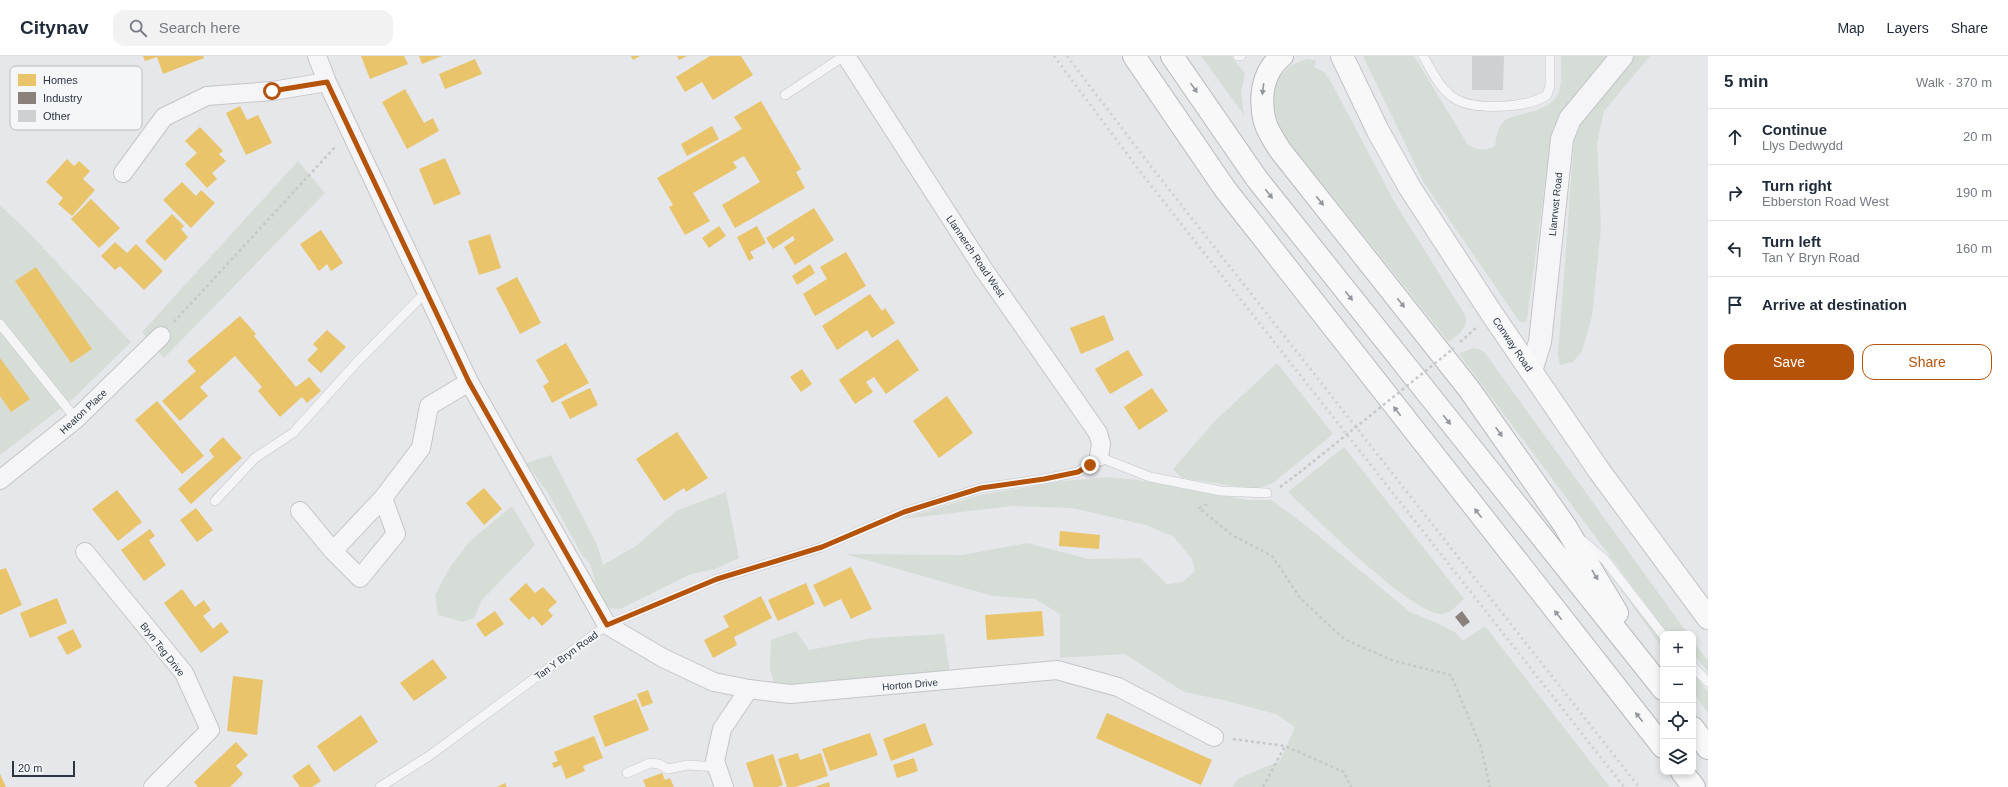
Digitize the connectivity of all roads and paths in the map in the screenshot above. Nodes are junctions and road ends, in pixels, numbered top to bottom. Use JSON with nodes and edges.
{"nodes":[{"id":1,"x":317,"y":56,"type":"edge"},
{"id":2,"x":845,"y":56,"type":"edge"},
{"id":3,"x":1134,"y":56,"type":"edge"},
{"id":4,"x":1172,"y":56,"type":"edge"},
{"id":5,"x":1282,"y":56,"type":"edge"},
{"id":6,"x":1342,"y":56,"type":"edge"},
{"id":7,"x":1423,"y":56,"type":"edge"},
{"id":8,"x":1550,"y":56,"type":"edge"},
{"id":9,"x":1622,"y":56,"type":"edge"},
{"id":10,"x":327,"y":82,"type":"junction"},
{"id":11,"x":785,"y":95,"type":"dead end"},
{"id":12,"x":350,"y":131,"type":"junction"},
{"id":13,"x":123,"y":173,"type":"dead end"},
{"id":14,"x":426,"y":292,"type":"junction"},
{"id":15,"x":1492,"y":314,"type":"junction"},
{"id":16,"x":0,"y":324,"type":"edge"},
{"id":17,"x":162,"y":336,"type":"joint"},
{"id":18,"x":1531,"y":371,"type":"junction"},
{"id":19,"x":469,"y":382,"type":"junction"},
{"id":20,"x":76,"y":419,"type":"junction"},
{"id":21,"x":1099,"y":457,"type":"junction"},
{"id":22,"x":0,"y":480,"type":"edge"},
{"id":23,"x":1221,"y":491,"type":"junction"},
{"id":24,"x":1267,"y":493,"type":"joint"},
{"id":25,"x":383,"y":498,"type":"junction"},
{"id":26,"x":215,"y":501,"type":"dead end"},
{"id":27,"x":300,"y":511,"type":"dead end"},
{"id":28,"x":1564,"y":526,"type":"junction"},
{"id":29,"x":333,"y":551,"type":"junction"},
{"id":30,"x":85,"y":552,"type":"dead end"},
{"id":31,"x":1708,"y":618,"type":"edge"},
{"id":32,"x":607,"y":625,"type":"junction"},
{"id":33,"x":1660,"y":631,"type":"edge"},
{"id":34,"x":1696,"y":670,"type":"edge"},
{"id":35,"x":1658,"y":682,"type":"edge"},
{"id":36,"x":1708,"y":682,"type":"edge"},
{"id":37,"x":750,"y":689,"type":"junction"},
{"id":38,"x":1696,"y":732,"type":"edge"},
{"id":39,"x":1214,"y":737,"type":"joint"},
{"id":40,"x":1660,"y":743,"type":"edge"},
{"id":41,"x":1285,"y":746,"type":"junction"},
{"id":42,"x":1708,"y":748,"type":"edge"},
{"id":43,"x":717,"y":767,"type":"junction"},
{"id":44,"x":627,"y":773,"type":"dead end"},
{"id":45,"x":1684,"y":775,"type":"edge"},
{"id":46,"x":153,"y":787,"type":"edge"},
{"id":47,"x":380,"y":787,"type":"edge"},
{"id":48,"x":724,"y":787,"type":"edge"},
{"id":49,"x":1263,"y":787,"type":"edge"},
{"id":50,"x":1351,"y":787,"type":"edge"},
{"id":51,"x":1490,"y":787,"type":"edge"},
{"id":52,"x":1694,"y":787,"type":"edge"}],
"edges":[{"from":1,"to":10,"type":"street"},
{"from":2,"to":11,"type":"lane"},
{"from":2,"to":21,"type":"street","name":"Llannerch Road West"},
{"from":40,"to":3,"type":"main road","one_way":true},
{"from":4,"to":35,"type":"main road","one_way":true},
{"from":5,"to":28,"type":"main road","one_way":true},
{"from":6,"to":15,"type":"main road","name":"Conway Road"},
{"from":7,"to":8,"type":"lane"},
{"from":9,"to":18,"type":"street","name":"Llanrwst Road"},
{"from":10,"to":12,"type":"street"},
{"from":10,"to":13,"type":"street"},
{"from":12,"to":14,"type":"street"},
{"from":12,"to":17,"type":"path"},
{"from":14,"to":19,"type":"street"},
{"from":14,"to":26,"type":"lane"},
{"from":15,"to":18,"type":"main road","name":"Conway Road"},
{"from":15,"to":24,"type":"path","bridge":true},
{"from":16,"to":20,"type":"lane"},
{"from":17,"to":20,"type":"street","name":"Heaton Place"},
{"from":18,"to":31,"type":"main road","name":"Conway Road"},
{"from":19,"to":25,"type":"street"},
{"from":19,"to":32,"type":"street"},
{"from":20,"to":22,"type":"street","name":"Heaton Place"},
{"from":21,"to":23,"type":"lane"},
{"from":21,"to":32,"type":"lane","name":"Tan Y Bryn Road"},
{"from":23,"to":24,"type":"lane"},
{"from":23,"to":51,"type":"path"},
{"from":25,"to":29,"type":"street"},
{"from":25,"to":29,"type":"street"},
{"from":27,"to":29,"type":"street"},
{"from":28,"to":33,"type":"lane"},
{"from":28,"to":35,"type":"main road","one_way":true},
{"from":30,"to":46,"type":"street","name":"Bryn Teg Drive"},
{"from":32,"to":37,"type":"street","name":"Horton Drive"},
{"from":32,"to":47,"type":"lane","name":"Tan Y Bryn Road"},
{"from":34,"to":36,"type":"lane"},
{"from":37,"to":39,"type":"street","name":"Horton Drive"},
{"from":37,"to":43,"type":"street"},
{"from":38,"to":42,"type":"main road"},
{"from":39,"to":41,"type":"path"},
{"from":41,"to":49,"type":"path"},
{"from":41,"to":50,"type":"path"},
{"from":43,"to":44,"type":"lane"},
{"from":43,"to":48,"type":"street"},
{"from":45,"to":52,"type":"main road"}]}
